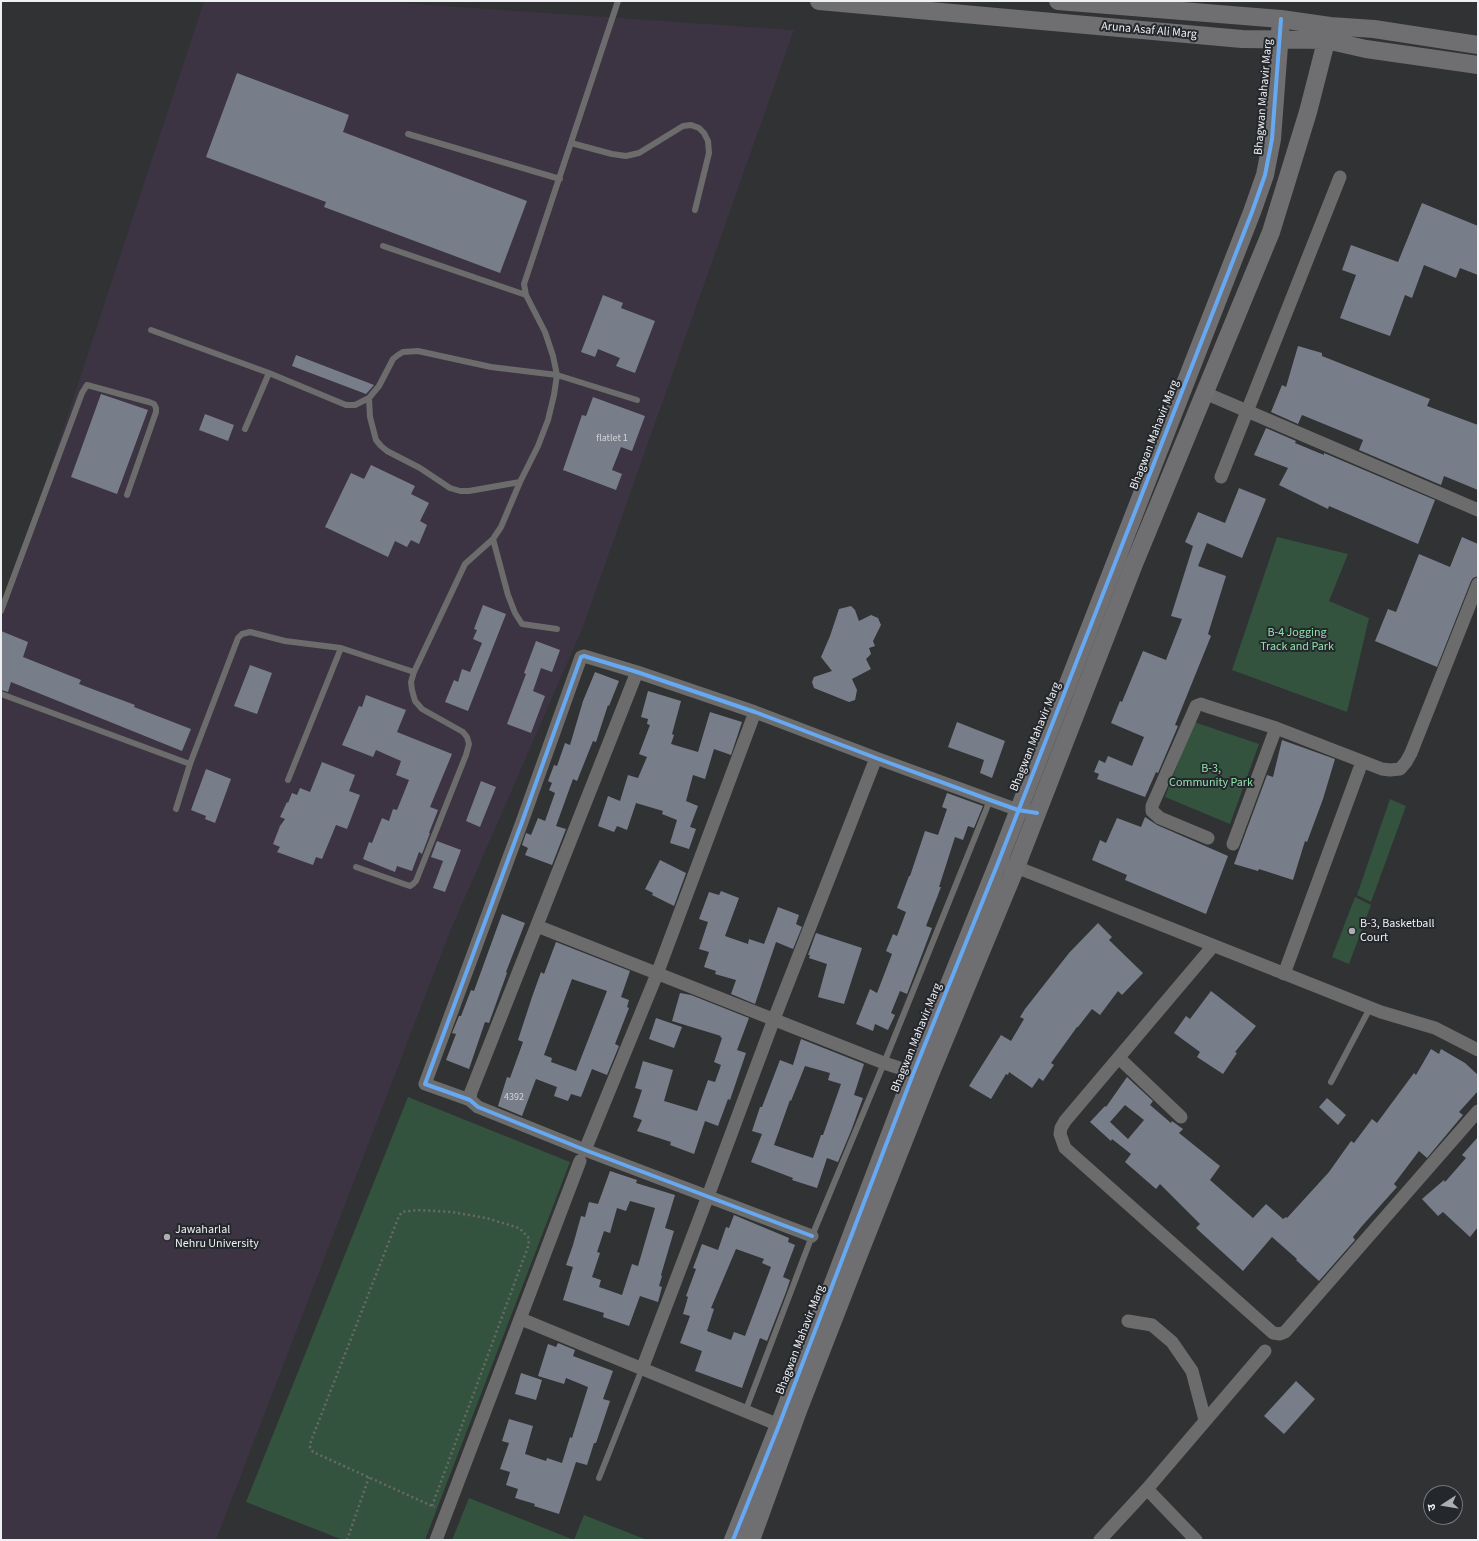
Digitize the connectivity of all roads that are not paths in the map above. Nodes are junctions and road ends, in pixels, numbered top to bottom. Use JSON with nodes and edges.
{"nodes":[{"id":1,"x":618,"y":1,"type":"edge"},
{"id":2,"x":818,"y":1,"type":"edge"},
{"id":3,"x":1058,"y":1,"type":"edge"},
{"id":4,"x":1281,"y":19,"type":"junction"},
{"id":5,"x":1328,"y":33,"type":"junction"},
{"id":6,"x":1279,"y":40,"type":"junction"},
{"id":7,"x":1478,"y":45,"type":"edge"},
{"id":8,"x":1478,"y":65,"type":"edge"},
{"id":9,"x":408,"y":134,"type":"dead end"},
{"id":10,"x":571,"y":143,"type":"junction"},
{"id":11,"x":1340,"y":177,"type":"dead end"},
{"id":12,"x":560,"y":179,"type":"junction"},
{"id":13,"x":695,"y":210,"type":"dead end"},
{"id":14,"x":383,"y":246,"type":"dead end"},
{"id":15,"x":526,"y":295,"type":"junction"},
{"id":16,"x":151,"y":330,"type":"dead end"},
{"id":17,"x":269,"y":373,"type":"junction"},
{"id":18,"x":557,"y":375,"type":"junction"},
{"id":19,"x":1205,"y":393,"type":"junction"},
{"id":20,"x":369,"y":398,"type":"junction"},
{"id":21,"x":637,"y":400,"type":"dead end"},
{"id":22,"x":1246,"y":411,"type":"junction"},
{"id":23,"x":245,"y":429,"type":"dead end"},
{"id":24,"x":1154,"y":466,"type":"junction"},
{"id":25,"x":1174,"y":470,"type":"junction"},
{"id":26,"x":1221,"y":477,"type":"dead end"},
{"id":27,"x":520,"y":482,"type":"junction"},
{"id":28,"x":127,"y":495,"type":"dead end"},
{"id":29,"x":1478,"y":510,"type":"edge"},
{"id":30,"x":493,"y":539,"type":"junction"},
{"id":31,"x":1117,"y":560,"type":"junction"},
{"id":32,"x":1134,"y":564,"type":"junction"},
{"id":33,"x":1478,"y":584,"type":"edge"},
{"id":34,"x":1,"y":611,"type":"edge"},
{"id":35,"x":557,"y":629,"type":"dead end"},
{"id":36,"x":341,"y":648,"type":"junction"},
{"id":37,"x":414,"y":672,"type":"junction"},
{"id":38,"x":637,"y":672,"type":"junction"},
{"id":39,"x":1,"y":694,"type":"edge"},
{"id":40,"x":755,"y":712,"type":"junction"},
{"id":41,"x":1276,"y":728,"type":"junction"},
{"id":42,"x":876,"y":758,"type":"junction"},
{"id":43,"x":1362,"y":762,"type":"junction"},
{"id":44,"x":190,"y":764,"type":"junction"},
{"id":45,"x":288,"y":780,"type":"dead end"},
{"id":46,"x":990,"y":800,"type":"junction"},
{"id":47,"x":176,"y":809,"type":"dead end"},
{"id":48,"x":1018,"y":810,"type":"junction"},
{"id":49,"x":1037,"y":813,"type":"junction"},
{"id":50,"x":1208,"y":838,"type":"dead end"},
{"id":51,"x":1233,"y":844,"type":"dead end"},
{"id":52,"x":998,"y":863,"type":"junction"},
{"id":53,"x":356,"y":867,"type":"dead end"},
{"id":54,"x":1016,"y":867,"type":"junction"},
{"id":55,"x":537,"y":926,"type":"junction"},
{"id":56,"x":1213,"y":946,"type":"junction"},
{"id":57,"x":657,"y":974,"type":"junction"},
{"id":58,"x":1284,"y":974,"type":"junction"},
{"id":59,"x":1370,"y":1008,"type":"junction"},
{"id":60,"x":774,"y":1019,"type":"junction"},
{"id":61,"x":1478,"y":1050,"type":"edge"},
{"id":62,"x":1119,"y":1058,"type":"junction"},
{"id":63,"x":884,"y":1063,"type":"junction"},
{"id":64,"x":921,"y":1075,"type":"junction"},
{"id":65,"x":1331,"y":1082,"type":"dead end"},
{"id":66,"x":470,"y":1100,"type":"junction"},
{"id":67,"x":1478,"y":1111,"type":"edge"},
{"id":68,"x":1181,"y":1117,"type":"dead end"},
{"id":69,"x":583,"y":1156,"type":"junction"},
{"id":70,"x":708,"y":1196,"type":"junction"},
{"id":71,"x":812,"y":1236,"type":"junction"},
{"id":72,"x":520,"y":1319,"type":"junction"},
{"id":73,"x":1128,"y":1321,"type":"dead end"},
{"id":74,"x":1265,"y":1351,"type":"dead end"},
{"id":75,"x":642,"y":1369,"type":"junction"},
{"id":76,"x":745,"y":1412,"type":"junction"},
{"id":77,"x":1205,"y":1420,"type":"junction"},
{"id":78,"x":779,"y":1425,"type":"junction"},
{"id":79,"x":599,"y":1478,"type":"dead end"},
{"id":80,"x":1147,"y":1489,"type":"junction"},
{"id":81,"x":436,"y":1540,"type":"edge"},
{"id":82,"x":732,"y":1540,"type":"edge"},
{"id":83,"x":751,"y":1540,"type":"edge"},
{"id":84,"x":1100,"y":1540,"type":"edge"},
{"id":85,"x":1196,"y":1540,"type":"edge"}],
"edges":[{"from":1,"to":10,"type":"lane"},
{"from":2,"to":6,"type":"street","name":"Aruna Asaf Ali Marg"},
{"from":3,"to":4,"type":"street","name":"Aruna Asaf Ali Marg"},
{"from":4,"to":5,"type":"street","name":"Aruna Asaf Ali Marg"},
{"from":4,"to":6,"type":"street","name":"Bhagwan Mahavir Marg"},
{"from":5,"to":6,"type":"street","name":"Aruna Asaf Ali Marg"},
{"from":5,"to":7,"type":"street","name":"Aruna Asaf Ali Marg"},
{"from":5,"to":8,"type":"street","name":"Aruna Asaf Ali Marg"},
{"from":5,"to":19,"type":"street","name":"Bhagwan Mahavir Marg"},
{"from":6,"to":24,"type":"street","name":"Bhagwan Mahavir Marg"},
{"from":9,"to":12,"type":"lane"},
{"from":10,"to":12,"type":"lane"},
{"from":10,"to":13,"type":"lane"},
{"from":11,"to":22,"type":"street"},
{"from":12,"to":15,"type":"lane"},
{"from":14,"to":15,"type":"lane"},
{"from":15,"to":18,"type":"lane"},
{"from":16,"to":17,"type":"lane"},
{"from":17,"to":20,"type":"lane"},
{"from":17,"to":23,"type":"lane"},
{"from":18,"to":20,"type":"lane"},
{"from":18,"to":21,"type":"lane"},
{"from":18,"to":27,"type":"lane"},
{"from":19,"to":22,"type":"street"},
{"from":19,"to":25,"type":"street","name":"Bhagwan Mahavir Marg"},
{"from":20,"to":27,"type":"lane"},
{"from":22,"to":26,"type":"street"},
{"from":22,"to":29,"type":"street"},
{"from":24,"to":25,"type":"street"},
{"from":24,"to":31,"type":"street","name":"Bhagwan Mahavir Marg"},
{"from":25,"to":32,"type":"street","name":"Bhagwan Mahavir Marg"},
{"from":27,"to":30,"type":"lane"},
{"from":28,"to":34,"type":"lane"},
{"from":30,"to":35,"type":"lane"},
{"from":30,"to":37,"type":"lane"},
{"from":31,"to":32,"type":"street"},
{"from":31,"to":48,"type":"street","name":"Bhagwan Mahavir Marg"},
{"from":32,"to":49,"type":"street","name":"Bhagwan Mahavir Marg"},
{"from":33,"to":43,"type":"street"},
{"from":36,"to":37,"type":"lane"},
{"from":36,"to":44,"type":"lane"},
{"from":36,"to":45,"type":"lane"},
{"from":37,"to":53,"type":"lane"},
{"from":38,"to":40,"type":"street"},
{"from":38,"to":55,"type":"street"},
{"from":38,"to":66,"type":"street"},
{"from":39,"to":44,"type":"lane"},
{"from":40,"to":42,"type":"street"},
{"from":40,"to":57,"type":"street"},
{"from":41,"to":43,"type":"street"},
{"from":41,"to":50,"type":"street"},
{"from":41,"to":51,"type":"street"},
{"from":42,"to":46,"type":"street"},
{"from":42,"to":60,"type":"street"},
{"from":43,"to":58,"type":"street"},
{"from":44,"to":47,"type":"lane"},
{"from":46,"to":48,"type":"street"},
{"from":46,"to":63,"type":"lane"},
{"from":48,"to":49,"type":"street"},
{"from":48,"to":52,"type":"street","name":"Bhagwan Mahavir Marg"},
{"from":49,"to":54,"type":"street","name":"Bhagwan Mahavir Marg"},
{"from":52,"to":54,"type":"street"},
{"from":52,"to":64,"type":"street","name":"Bhagwan Mahavir Marg"},
{"from":54,"to":56,"type":"street"},
{"from":54,"to":64,"type":"street","name":"Bhagwan Mahavir Marg"},
{"from":55,"to":57,"type":"street"},
{"from":55,"to":66,"type":"street"},
{"from":56,"to":58,"type":"street"},
{"from":56,"to":62,"type":"street"},
{"from":57,"to":60,"type":"street"},
{"from":57,"to":69,"type":"street"},
{"from":58,"to":59,"type":"street"},
{"from":59,"to":61,"type":"street"},
{"from":59,"to":65,"type":"lane"},
{"from":60,"to":63,"type":"street"},
{"from":60,"to":70,"type":"street"},
{"from":62,"to":67,"type":"street"},
{"from":62,"to":68,"type":"street"},
{"from":63,"to":64,"type":"street"},
{"from":63,"to":71,"type":"lane"},
{"from":64,"to":78,"type":"street","name":"Bhagwan Mahavir Marg"},
{"from":64,"to":83,"type":"street","name":"Bhagwan Mahavir Marg"},
{"from":66,"to":69,"type":"street"},
{"from":69,"to":70,"type":"street"},
{"from":69,"to":72,"type":"street"},
{"from":70,"to":71,"type":"street"},
{"from":70,"to":75,"type":"street"},
{"from":71,"to":76,"type":"lane"},
{"from":72,"to":75,"type":"street"},
{"from":72,"to":81,"type":"street"},
{"from":73,"to":77,"type":"street"},
{"from":74,"to":77,"type":"street"},
{"from":75,"to":76,"type":"street"},
{"from":75,"to":79,"type":"lane"},
{"from":76,"to":78,"type":"street"},
{"from":77,"to":80,"type":"street"},
{"from":78,"to":82,"type":"street","name":"Bhagwan Mahavir Marg"},
{"from":80,"to":84,"type":"street"},
{"from":80,"to":85,"type":"street"}]}
